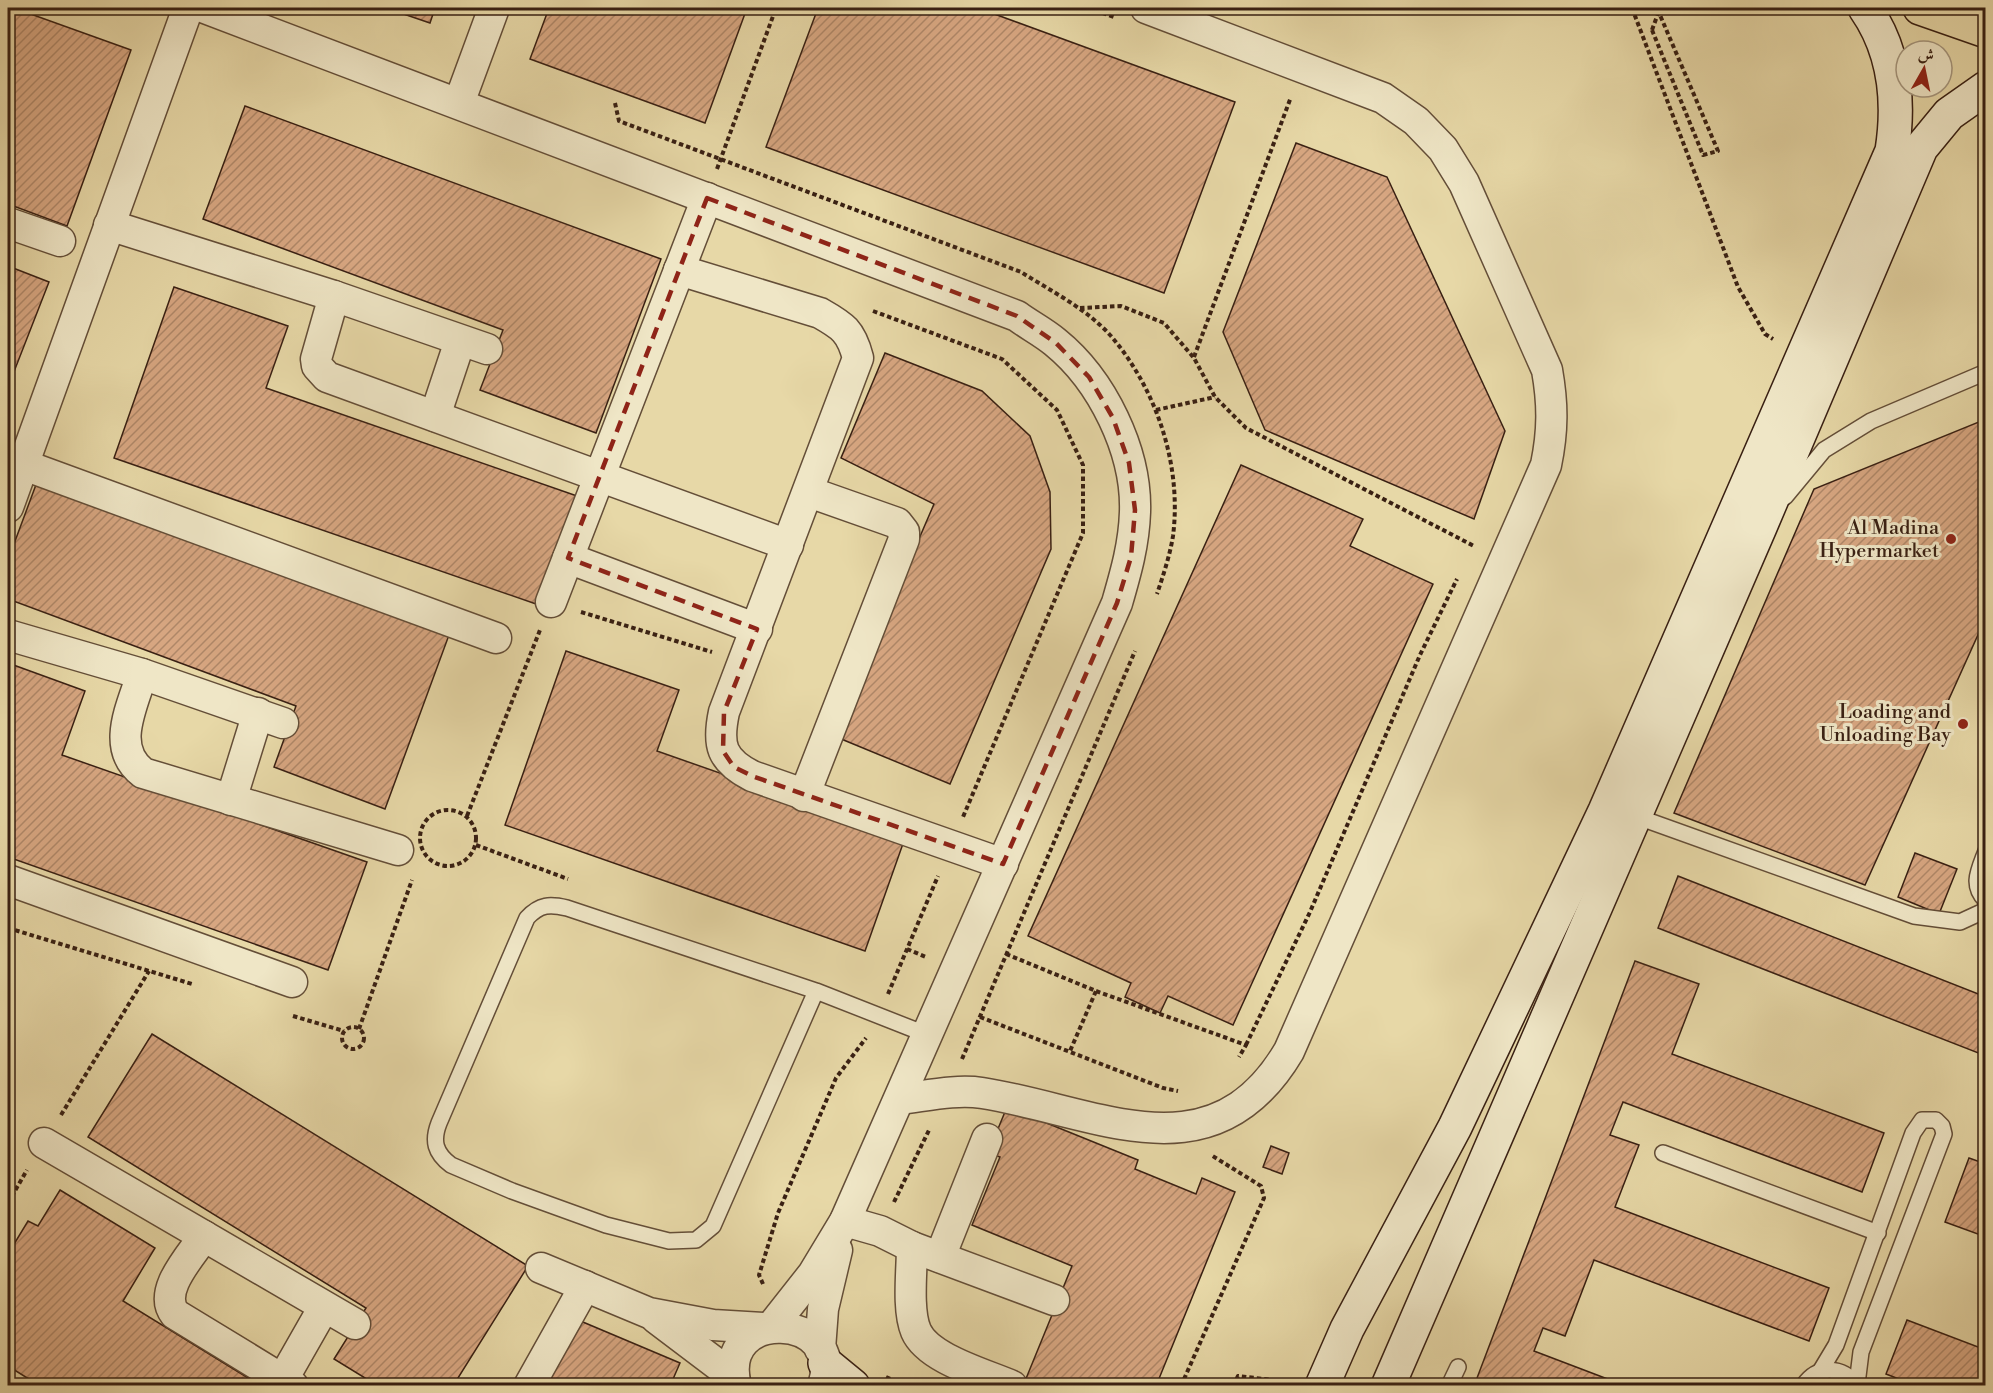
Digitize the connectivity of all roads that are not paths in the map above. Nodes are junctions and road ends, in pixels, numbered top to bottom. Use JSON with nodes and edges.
{"nodes":[{"id":1,"x":188,"y":8,"type":"edge"},
{"id":2,"x":205,"y":8,"type":"edge"},
{"id":3,"x":494,"y":8,"type":"edge"},
{"id":4,"x":1864,"y":8,"type":"edge"},
{"id":5,"x":1920,"y":8,"type":"edge"},
{"id":6,"x":1133,"y":14,"type":"edge"},
{"id":7,"x":1986,"y":31,"type":"edge"},
{"id":8,"x":1986,"y":88,"type":"edge"},
{"id":9,"x":459,"y":103,"type":"junction"},
{"id":10,"x":707,"y":198,"type":"junction"},
{"id":11,"x":8,"y":223,"type":"edge"},
{"id":12,"x":109,"y":225,"type":"junction"},
{"id":13,"x":60,"y":241,"type":"dead end"},
{"id":14,"x":679,"y":270,"type":"junction"},
{"id":15,"x":334,"y":296,"type":"junction"},
{"id":16,"x":1986,"y":372,"type":"edge"},
{"id":17,"x":435,"y":416,"type":"junction"},
{"id":18,"x":24,"y":465,"type":"junction"},
{"id":19,"x":599,"y":476,"type":"junction"},
{"id":20,"x":808,"y":492,"type":"junction"},
{"id":21,"x":8,"y":507,"type":"edge"},
{"id":22,"x":1760,"y":527,"type":"junction"},
{"id":23,"x":788,"y":545,"type":"junction"},
{"id":24,"x":568,"y":558,"type":"junction"},
{"id":25,"x":551,"y":602,"type":"road end"},
{"id":26,"x":757,"y":629,"type":"junction"},
{"id":27,"x":8,"y":635,"type":"edge"},
{"id":28,"x":496,"y":638,"type":"dead end"},
{"id":29,"x":142,"y":674,"type":"junction"},
{"id":30,"x":804,"y":796,"type":"junction"},
{"id":31,"x":231,"y":800,"type":"junction"},
{"id":32,"x":1635,"y":816,"type":"junction"},
{"id":33,"x":1986,"y":851,"type":"edge"},
{"id":34,"x":414,"y":857,"type":"road end"},
{"id":35,"x":1003,"y":864,"type":"junction"},
{"id":36,"x":8,"y":880,"type":"edge"},
{"id":37,"x":1986,"y":901,"type":"edge"},
{"id":38,"x":1986,"y":910,"type":"edge"},
{"id":39,"x":292,"y":982,"type":"dead end"},
{"id":40,"x":816,"y":991,"type":"junction"},
{"id":41,"x":928,"y":1035,"type":"junction"},
{"id":42,"x":900,"y":1099,"type":"junction"},
{"id":43,"x":987,"y":1139,"type":"dead end"},
{"id":44,"x":44,"y":1143,"type":"road end"},
{"id":45,"x":1663,"y":1153,"type":"dead end"},
{"id":46,"x":845,"y":1221,"type":"junction"},
{"id":47,"x":1878,"y":1233,"type":"junction"},
{"id":48,"x":204,"y":1236,"type":"junction"},
{"id":49,"x":926,"y":1252,"type":"junction"},
{"id":50,"x":542,"y":1268,"type":"dead end"},
{"id":51,"x":585,"y":1286,"type":"junction"},
{"id":52,"x":1054,"y":1300,"type":"dead end"},
{"id":53,"x":324,"y":1306,"type":"junction"},
{"id":54,"x":649,"y":1313,"type":"junction"},
{"id":55,"x":355,"y":1324,"type":"dead end"},
{"id":56,"x":767,"y":1327,"type":"junction"},
{"id":57,"x":823,"y":1366,"type":"edge"},
{"id":58,"x":1458,"y":1367,"type":"dead end"},
{"id":59,"x":1821,"y":1370,"type":"junction"},
{"id":60,"x":288,"y":1382,"type":"edge"},
{"id":61,"x":735,"y":1383,"type":"edge"},
{"id":62,"x":1310,"y":1384,"type":"edge"},
{"id":63,"x":1857,"y":1385,"type":"edge"},
{"id":64,"x":530,"y":1386,"type":"edge"},
{"id":65,"x":853,"y":1386,"type":"edge"},
{"id":66,"x":1012,"y":1386,"type":"edge"},
{"id":67,"x":1388,"y":1386,"type":"edge"},
{"id":68,"x":1449,"y":1386,"type":"edge"},
{"id":69,"x":1803,"y":1386,"type":"edge"}],
"edges":[{"from":1,"to":12,"type":"street"},
{"from":2,"to":9,"type":"street"},
{"from":3,"to":9,"type":"street"},
{"from":4,"to":62,"type":"street"},
{"from":5,"to":7,"type":"main road"},
{"from":6,"to":42,"type":"street"},
{"from":8,"to":22,"type":"street"},
{"from":9,"to":10,"type":"street"},
{"from":10,"to":14,"type":"street"},
{"from":10,"to":35,"type":"street"},
{"from":11,"to":13,"type":"street"},
{"from":12,"to":15,"type":"street"},
{"from":12,"to":18,"type":"street"},
{"from":14,"to":19,"type":"street"},
{"from":14,"to":20,"type":"street"},
{"from":15,"to":17,"type":"street"},
{"from":15,"to":17,"type":"street"},
{"from":16,"to":22,"type":"lane"},
{"from":17,"to":19,"type":"street"},
{"from":18,"to":21,"type":"street"},
{"from":18,"to":28,"type":"street"},
{"from":19,"to":23,"type":"street"},
{"from":19,"to":24,"type":"street"},
{"from":20,"to":23,"type":"street"},
{"from":20,"to":30,"type":"street"},
{"from":22,"to":32,"type":"street"},
{"from":23,"to":26,"type":"street"},
{"from":24,"to":25,"type":"street"},
{"from":24,"to":26,"type":"street"},
{"from":26,"to":30,"type":"street"},
{"from":27,"to":29,"type":"street"},
{"from":29,"to":31,"type":"street"},
{"from":29,"to":31,"type":"street"},
{"from":30,"to":35,"type":"street"},
{"from":31,"to":34,"type":"street"},
{"from":32,"to":38,"type":"lane"},
{"from":32,"to":67,"type":"street"},
{"from":33,"to":37,"type":"lane"},
{"from":35,"to":41,"type":"street"},
{"from":36,"to":39,"type":"street"},
{"from":40,"to":40,"type":"lane"},
{"from":40,"to":41,"type":"lane"},
{"from":41,"to":42,"type":"street"},
{"from":42,"to":46,"type":"street"},
{"from":43,"to":49,"type":"street"},
{"from":44,"to":48,"type":"street"},
{"from":45,"to":47,"type":"lane"},
{"from":46,"to":49,"type":"street"},
{"from":46,"to":56,"type":"street"},
{"from":46,"to":57,"type":"street"},
{"from":47,"to":59,"type":"lane"},
{"from":47,"to":63,"type":"lane"},
{"from":48,"to":53,"type":"street"},
{"from":48,"to":60,"type":"street"},
{"from":49,"to":52,"type":"street"},
{"from":49,"to":66,"type":"street"},
{"from":50,"to":51,"type":"street"},
{"from":51,"to":54,"type":"street"},
{"from":51,"to":64,"type":"street"},
{"from":53,"to":55,"type":"street"},
{"from":53,"to":60,"type":"street"},
{"from":54,"to":56,"type":"street"},
{"from":54,"to":61,"type":"street"},
{"from":56,"to":57,"type":"street"},
{"from":56,"to":61,"type":"street"},
{"from":57,"to":65,"type":"street"},
{"from":58,"to":68,"type":"lane"},
{"from":59,"to":63,"type":"lane"},
{"from":59,"to":69,"type":"lane"}]}
